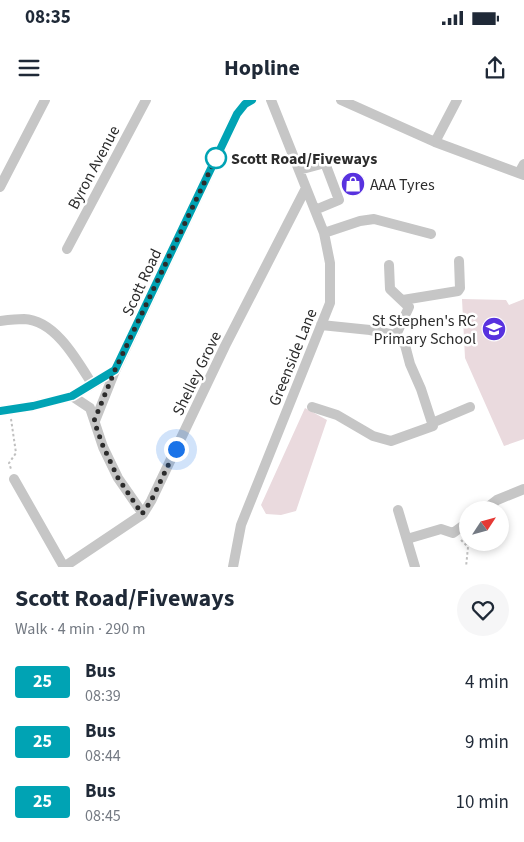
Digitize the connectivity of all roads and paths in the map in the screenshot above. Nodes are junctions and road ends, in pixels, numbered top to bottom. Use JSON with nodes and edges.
{"nodes":[{"id":1,"x":45,"y":100,"type":"edge"},
{"id":2,"x":146,"y":100,"type":"edge"},
{"id":3,"x":252,"y":100,"type":"edge"},
{"id":4,"x":271,"y":100,"type":"edge"},
{"id":5,"x":457,"y":100,"type":"edge"},
{"id":6,"x":349,"y":102,"type":"edge"},
{"id":7,"x":435,"y":142,"type":"junction"},
{"id":8,"x":299,"y":170,"type":"junction"},
{"id":9,"x":522,"y":171,"type":"edge"},
{"id":10,"x":0,"y":187,"type":"edge"},
{"id":11,"x":306,"y":188,"type":"junction"},
{"id":12,"x":315,"y":210,"type":"junction"},
{"id":13,"x":324,"y":233,"type":"junction"},
{"id":14,"x":431,"y":234,"type":"dead end"},
{"id":15,"x":67,"y":249,"type":"dead end"},
{"id":16,"x":459,"y":261,"type":"dead end"},
{"id":17,"x":389,"y":265,"type":"dead end"},
{"id":18,"x":403,"y":300,"type":"junction"},
{"id":19,"x":0,"y":321,"type":"edge"},
{"id":20,"x":321,"y":325,"type":"junction"},
{"id":21,"x":396,"y":336,"type":"junction"},
{"id":22,"x":115,"y":370,"type":"junction"},
{"id":23,"x":92,"y":384,"type":"junction"},
{"id":24,"x":72,"y":396,"type":"junction"},
{"id":25,"x":312,"y":407,"type":"dead end"},
{"id":26,"x":470,"y":407,"type":"dead end"},
{"id":27,"x":4,"y":410,"type":"edge"},
{"id":28,"x":94,"y":421,"type":"junction"},
{"id":29,"x":432,"y":423,"type":"junction"},
{"id":30,"x":14,"y":479,"type":"joint"},
{"id":31,"x":524,"y":489,"type":"edge"},
{"id":32,"x":497,"y":501,"type":"edge"},
{"id":33,"x":398,"y":510,"type":"dead end"},
{"id":34,"x":142,"y":514,"type":"junction"},
{"id":35,"x":459,"y":529,"type":"edge"},
{"id":36,"x":454,"y":533,"type":"junction"},
{"id":37,"x":406,"y":539,"type":"junction"},
{"id":38,"x":64,"y":567,"type":"edge"},
{"id":39,"x":233,"y":567,"type":"edge"},
{"id":40,"x":415,"y":567,"type":"edge"},
{"id":41,"x":466,"y":567,"type":"edge"}],
"edges":[{"from":1,"to":10,"type":"street"},
{"from":2,"to":15,"type":"street","name":"Byron Avenue"},
{"from":3,"to":22,"type":"street","name":"Scott Road"},
{"from":4,"to":8,"type":"street","name":"Greenside Lane"},
{"from":5,"to":7,"type":"street"},
{"from":6,"to":7,"type":"street"},
{"from":7,"to":9,"type":"street"},
{"from":8,"to":11,"type":"street","name":"Greenside Lane"},
{"from":8,"to":12,"type":"street"},
{"from":11,"to":12,"type":"street","name":"Greenside Lane"},
{"from":11,"to":34,"type":"street","name":"Shelley Grove"},
{"from":12,"to":13,"type":"street","name":"Greenside Lane"},
{"from":13,"to":14,"type":"street"},
{"from":13,"to":20,"type":"street","name":"Greenside Lane"},
{"from":16,"to":18,"type":"street"},
{"from":17,"to":18,"type":"street"},
{"from":18,"to":21,"type":"street"},
{"from":19,"to":23,"type":"street"},
{"from":20,"to":21,"type":"street"},
{"from":20,"to":39,"type":"street","name":"Greenside Lane"},
{"from":21,"to":29,"type":"street"},
{"from":22,"to":23,"type":"street"},
{"from":22,"to":28,"type":"street","name":"Scott Road"},
{"from":23,"to":24,"type":"street"},
{"from":24,"to":27,"type":"street"},
{"from":24,"to":28,"type":"street"},
{"from":25,"to":29,"type":"street"},
{"from":26,"to":29,"type":"street"},
{"from":27,"to":30,"type":"path"},
{"from":28,"to":34,"type":"street"},
{"from":30,"to":38,"type":"street"},
{"from":31,"to":32,"type":"street"},
{"from":33,"to":37,"type":"street"},
{"from":34,"to":38,"type":"street","name":"Shelley Grove"},
{"from":35,"to":36,"type":"street"},
{"from":36,"to":37,"type":"street"},
{"from":36,"to":41,"type":"path"},
{"from":37,"to":40,"type":"street"}]}
